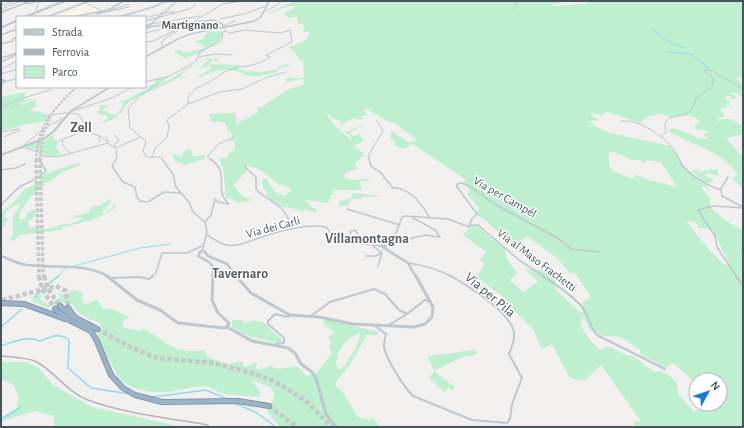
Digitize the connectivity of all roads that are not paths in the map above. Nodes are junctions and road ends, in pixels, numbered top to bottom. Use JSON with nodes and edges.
{"nodes":[{"id":1,"x":15,"y":1,"type":"edge"},
{"id":2,"x":22,"y":1,"type":"edge"},
{"id":3,"x":31,"y":1,"type":"edge"},
{"id":4,"x":39,"y":1,"type":"edge"},
{"id":5,"x":42,"y":1,"type":"edge"},
{"id":6,"x":62,"y":1,"type":"edge"},
{"id":7,"x":124,"y":1,"type":"edge"},
{"id":8,"x":167,"y":1,"type":"edge"},
{"id":9,"x":230,"y":1,"type":"edge"},
{"id":10,"x":243,"y":1,"type":"edge"},
{"id":11,"x":268,"y":1,"type":"edge"},
{"id":12,"x":282,"y":1,"type":"edge"},
{"id":13,"x":518,"y":1,"type":"edge"},
{"id":14,"x":86,"y":2,"type":"edge"},
{"id":15,"x":27,"y":3,"type":"junction"},
{"id":16,"x":228,"y":3,"type":"junction"},
{"id":17,"x":130,"y":4,"type":"dead end"},
{"id":18,"x":2,"y":5,"type":"edge"},
{"id":19,"x":196,"y":5,"type":"dead end"},
{"id":20,"x":266,"y":6,"type":"junction"},
{"id":21,"x":7,"y":7,"type":"junction"},
{"id":22,"x":129,"y":7,"type":"dead end"},
{"id":23,"x":112,"y":9,"type":"junction"},
{"id":24,"x":514,"y":9,"type":"dead end"},
{"id":25,"x":108,"y":10,"type":"junction"},
{"id":26,"x":2,"y":11,"type":"edge"},
{"id":27,"x":38,"y":11,"type":"junction"},
{"id":28,"x":102,"y":11,"type":"junction"},
{"id":29,"x":174,"y":12,"type":"junction"},
{"id":30,"x":263,"y":12,"type":"junction"},
{"id":31,"x":126,"y":15,"type":"junction"},
{"id":32,"x":26,"y":16,"type":"edge"},
{"id":33,"x":50,"y":16,"type":"edge"},
{"id":34,"x":78,"y":16,"type":"edge"},
{"id":35,"x":120,"y":16,"type":"edge"},
{"id":36,"x":122,"y":16,"type":"edge"},
{"id":37,"x":202,"y":16,"type":"junction"},
{"id":38,"x":146,"y":18,"type":"edge"},
{"id":39,"x":16,"y":20,"type":"edge"},
{"id":40,"x":214,"y":20,"type":"junction"},
{"id":41,"x":146,"y":21,"type":"edge"},
{"id":42,"x":234,"y":21,"type":"dead end"},
{"id":43,"x":192,"y":22,"type":"junction"},
{"id":44,"x":152,"y":26,"type":"junction"},
{"id":45,"x":1,"y":27,"type":"edge"},
{"id":46,"x":146,"y":27,"type":"edge"},
{"id":47,"x":146,"y":27,"type":"edge"},
{"id":48,"x":224,"y":27,"type":"junction"},
{"id":49,"x":16,"y":29,"type":"edge"},
{"id":50,"x":180,"y":29,"type":"junction"},
{"id":51,"x":173,"y":31,"type":"junction"},
{"id":52,"x":225,"y":31,"type":"junction"},
{"id":53,"x":146,"y":33,"type":"edge"},
{"id":54,"x":1,"y":35,"type":"edge"},
{"id":55,"x":16,"y":38,"type":"edge"},
{"id":56,"x":16,"y":40,"type":"edge"},
{"id":57,"x":13,"y":42,"type":"junction"},
{"id":58,"x":146,"y":42,"type":"edge"},
{"id":59,"x":1,"y":44,"type":"edge"},
{"id":60,"x":164,"y":46,"type":"junction"},
{"id":61,"x":16,"y":53,"type":"edge"},
{"id":62,"x":16,"y":54,"type":"edge"},
{"id":63,"x":232,"y":55,"type":"dead end"},
{"id":64,"x":146,"y":57,"type":"edge"},
{"id":65,"x":199,"y":57,"type":"junction"},
{"id":66,"x":1,"y":58,"type":"edge"},
{"id":67,"x":1,"y":62,"type":"edge"},
{"id":68,"x":16,"y":62,"type":"edge"},
{"id":69,"x":1,"y":69,"type":"edge"},
{"id":70,"x":16,"y":69,"type":"edge"},
{"id":71,"x":286,"y":72,"type":"dead end"},
{"id":72,"x":1,"y":74,"type":"edge"},
{"id":73,"x":169,"y":76,"type":"junction"},
{"id":74,"x":1,"y":80,"type":"edge"},
{"id":75,"x":146,"y":82,"type":"edge"},
{"id":76,"x":1,"y":84,"type":"edge"},
{"id":77,"x":108,"y":88,"type":"edge"},
{"id":78,"x":130,"y":88,"type":"edge"},
{"id":79,"x":743,"y":89,"type":"edge"},
{"id":80,"x":50,"y":90,"type":"dead end"},
{"id":81,"x":188,"y":104,"type":"junction"},
{"id":82,"x":1,"y":108,"type":"edge"},
{"id":83,"x":70,"y":112,"type":"junction"},
{"id":84,"x":44,"y":116,"type":"dead end"},
{"id":85,"x":66,"y":117,"type":"junction"},
{"id":86,"x":377,"y":121,"type":"dead end"},
{"id":87,"x":622,"y":121,"type":"dead end"},
{"id":88,"x":88,"y":129,"type":"junction"},
{"id":89,"x":1,"y":132,"type":"edge"},
{"id":90,"x":115,"y":135,"type":"dead end"},
{"id":91,"x":96,"y":136,"type":"junction"},
{"id":92,"x":4,"y":137,"type":"dead end"},
{"id":93,"x":106,"y":137,"type":"dead end"},
{"id":94,"x":140,"y":137,"type":"junction"},
{"id":95,"x":661,"y":137,"type":"junction"},
{"id":96,"x":233,"y":138,"type":"dead end"},
{"id":97,"x":63,"y":139,"type":"junction"},
{"id":98,"x":59,"y":141,"type":"dead end"},
{"id":99,"x":100,"y":142,"type":"dead end"},
{"id":100,"x":108,"y":143,"type":"junction"},
{"id":101,"x":25,"y":144,"type":"dead end"},
{"id":102,"x":22,"y":147,"type":"junction"},
{"id":103,"x":116,"y":148,"type":"junction"},
{"id":104,"x":70,"y":153,"type":"junction"},
{"id":105,"x":1,"y":155,"type":"edge"},
{"id":106,"x":41,"y":156,"type":"junction"},
{"id":107,"x":152,"y":158,"type":"junction"},
{"id":108,"x":25,"y":164,"type":"dead end"},
{"id":109,"x":245,"y":165,"type":"dead end"},
{"id":110,"x":1,"y":170,"type":"edge"},
{"id":111,"x":728,"y":176,"type":"dead end"},
{"id":112,"x":720,"y":190,"type":"junction"},
{"id":113,"x":181,"y":193,"type":"junction"},
{"id":114,"x":1,"y":205,"type":"edge"},
{"id":115,"x":743,"y":208,"type":"edge"},
{"id":116,"x":347,"y":209,"type":"dead end"},
{"id":117,"x":429,"y":217,"type":"junction"},
{"id":118,"x":413,"y":218,"type":"junction"},
{"id":119,"x":205,"y":222,"type":"junction"},
{"id":120,"x":400,"y":225,"type":"junction"},
{"id":121,"x":470,"y":225,"type":"junction"},
{"id":122,"x":291,"y":229,"type":"junction"},
{"id":123,"x":206,"y":235,"type":"junction"},
{"id":124,"x":349,"y":238,"type":"junction"},
{"id":125,"x":391,"y":240,"type":"junction"},
{"id":126,"x":365,"y":244,"type":"junction"},
{"id":127,"x":372,"y":245,"type":"junction"},
{"id":128,"x":202,"y":246,"type":"junction"},
{"id":129,"x":383,"y":246,"type":"junction"},
{"id":130,"x":202,"y":251,"type":"junction"},
{"id":131,"x":599,"y":252,"type":"dead end"},
{"id":132,"x":382,"y":253,"type":"junction"},
{"id":133,"x":1,"y":256,"type":"edge"},
{"id":134,"x":366,"y":256,"type":"dead end"},
{"id":135,"x":408,"y":263,"type":"junction"},
{"id":136,"x":378,"y":266,"type":"dead end"},
{"id":137,"x":111,"y":278,"type":"junction"},
{"id":138,"x":743,"y":286,"type":"edge"},
{"id":139,"x":1,"y":301,"type":"edge"},
{"id":140,"x":431,"y":303,"type":"junction"},
{"id":141,"x":57,"y":307,"type":"tunnel mouth"},
{"id":142,"x":68,"y":308,"type":"tunnel mouth"},
{"id":143,"x":407,"y":314,"type":"junction"},
{"id":144,"x":290,"y":315,"type":"junction"},
{"id":145,"x":311,"y":316,"type":"junction"},
{"id":146,"x":72,"y":319,"type":"junction"},
{"id":147,"x":373,"y":326,"type":"junction"},
{"id":148,"x":388,"y":326,"type":"junction"},
{"id":149,"x":227,"y":327,"type":"junction"},
{"id":150,"x":97,"y":329,"type":"tunnel mouth"},
{"id":151,"x":268,"y":344,"type":"junction"},
{"id":152,"x":665,"y":369,"type":"dead end"},
{"id":153,"x":269,"y":406,"type":"tunnel mouth"},
{"id":154,"x":336,"y":427,"type":"edge"}],
"edges":[{"from":1,"to":18,"type":"street"},
{"from":2,"to":15,"type":"street"},
{"from":2,"to":21,"type":"street"},
{"from":3,"to":15,"type":"street"},
{"from":4,"to":5,"type":"street"},
{"from":4,"to":15,"type":"street"},
{"from":4,"to":27,"type":"street"},
{"from":6,"to":27,"type":"street"},
{"from":7,"to":25,"type":"street"},
{"from":8,"to":31,"type":"main road"},
{"from":9,"to":16,"type":"street"},
{"from":10,"to":16,"type":"street"},
{"from":11,"to":20,"type":"street"},
{"from":12,"to":30,"type":"street"},
{"from":13,"to":24,"type":"street"},
{"from":14,"to":28,"type":"street"},
{"from":14,"to":33,"type":"main road"},
{"from":15,"to":26,"type":"street"},
{"from":16,"to":37,"type":"street"},
{"from":17,"to":23,"type":"street"},
{"from":18,"to":21,"type":"street"},
{"from":19,"to":29,"type":"street"},
{"from":20,"to":30,"type":"street"},
{"from":20,"to":40,"type":"street"},
{"from":21,"to":26,"type":"street"},
{"from":22,"to":23,"type":"street"},
{"from":23,"to":25,"type":"street"},
{"from":25,"to":28,"type":"street"},
{"from":27,"to":32,"type":"street"},
{"from":28,"to":34,"type":"street"},
{"from":29,"to":38,"type":"street"},
{"from":29,"to":41,"type":"street"},
{"from":30,"to":48,"type":"street"},
{"from":31,"to":35,"type":"street"},
{"from":31,"to":36,"type":"main road"},
{"from":37,"to":43,"type":"street"},
{"from":37,"to":44,"type":"street"},
{"from":39,"to":45,"type":"street"},
{"from":40,"to":43,"type":"street"},
{"from":40,"to":48,"type":"street"},
{"from":42,"to":48,"type":"street"},
{"from":43,"to":44,"type":"street"},
{"from":43,"to":50,"type":"street"},
{"from":44,"to":46,"type":"street"},
{"from":44,"to":47,"type":"street"},
{"from":48,"to":52,"type":"street"},
{"from":48,"to":60,"type":"street"},
{"from":49,"to":54,"type":"main road"},
{"from":50,"to":51,"type":"street"},
{"from":50,"to":60,"type":"street"},
{"from":51,"to":53,"type":"street"},
{"from":51,"to":58,"type":"street"},
{"from":52,"to":65,"type":"street"},
{"from":52,"to":81,"type":"street"},
{"from":55,"to":57,"type":"street"},
{"from":56,"to":57,"type":"street"},
{"from":57,"to":59,"type":"street"},
{"from":60,"to":64,"type":"street"},
{"from":61,"to":66,"type":"street"},
{"from":62,"to":67,"type":"main road"},
{"from":63,"to":65,"type":"street"},
{"from":65,"to":73,"type":"street"},
{"from":68,"to":69,"type":"street"},
{"from":70,"to":72,"type":"street"},
{"from":71,"to":81,"type":"street"},
{"from":73,"to":75,"type":"street"},
{"from":73,"to":94,"type":"street"},
{"from":74,"to":76,"type":"street"},
{"from":77,"to":83,"type":"street"},
{"from":78,"to":83,"type":"street"},
{"from":79,"to":95,"type":"street"},
{"from":80,"to":82,"type":"street"},
{"from":81,"to":107,"type":"street"},
{"from":83,"to":84,"type":"street"},
{"from":83,"to":85,"type":"street"},
{"from":83,"to":88,"type":"street"},
{"from":85,"to":101,"type":"street"},
{"from":85,"to":102,"type":"street"},
{"from":86,"to":117,"type":"street"},
{"from":87,"to":95,"type":"street"},
{"from":88,"to":91,"type":"street"},
{"from":88,"to":97,"type":"street"},
{"from":89,"to":92,"type":"street"},
{"from":90,"to":103,"type":"street"},
{"from":91,"to":99,"type":"street"},
{"from":91,"to":100,"type":"street"},
{"from":93,"to":100,"type":"street"},
{"from":94,"to":103,"type":"street"},
{"from":94,"to":107,"type":"street"},
{"from":95,"to":112,"type":"street"},
{"from":96,"to":119,"type":"street"},
{"from":97,"to":98,"type":"street"},
{"from":97,"to":104,"type":"street"},
{"from":100,"to":103,"type":"street"},
{"from":100,"to":104,"type":"street"},
{"from":102,"to":105,"type":"street"},
{"from":102,"to":106,"type":"street"},
{"from":103,"to":113,"type":"street"},
{"from":104,"to":106,"type":"street"},
{"from":106,"to":114,"type":"street"},
{"from":107,"to":113,"type":"street"},
{"from":108,"to":110,"type":"street"},
{"from":109,"to":122,"type":"street"},
{"from":111,"to":112,"type":"street"},
{"from":112,"to":115,"type":"street"},
{"from":113,"to":119,"type":"street"},
{"from":115,"to":138,"type":"street"},
{"from":116,"to":120,"type":"street"},
{"from":117,"to":118,"type":"street"},
{"from":117,"to":121,"type":"street"},
{"from":118,"to":120,"type":"street"},
{"from":118,"to":125,"type":"street"},
{"from":119,"to":123,"type":"street"},
{"from":120,"to":125,"type":"street"},
{"from":121,"to":131,"type":"street","name":"Via per Campél"},
{"from":121,"to":152,"type":"street","name":"Via al Maso Frachetti"},
{"from":122,"to":123,"type":"street","name":"Via dei Carli"},
{"from":122,"to":124,"type":"street","name":"Via dei Carli"},
{"from":123,"to":128,"type":"street"},
{"from":124,"to":126,"type":"street"},
{"from":124,"to":126,"type":"street"},
{"from":125,"to":129,"type":"street"},
{"from":126,"to":127,"type":"street"},
{"from":127,"to":129,"type":"street"},
{"from":127,"to":132,"type":"street"},
{"from":128,"to":130,"type":"street"},
{"from":128,"to":137,"type":"street"},
{"from":129,"to":135,"type":"street"},
{"from":130,"to":144,"type":"street"},
{"from":130,"to":149,"type":"street"},
{"from":132,"to":134,"type":"street"},
{"from":132,"to":136,"type":"street"},
{"from":133,"to":137,"type":"street"},
{"from":135,"to":140,"type":"street"},
{"from":135,"to":147,"type":"street","name":"Via per Pila"},
{"from":137,"to":149,"type":"street"},
{"from":139,"to":146,"type":"highway"},
{"from":140,"to":143,"type":"street"},
{"from":140,"to":148,"type":"street"},
{"from":141,"to":146,"type":"highway"},
{"from":142,"to":146,"type":"highway"},
{"from":143,"to":145,"type":"street"},
{"from":143,"to":148,"type":"street"},
{"from":144,"to":145,"type":"street"},
{"from":144,"to":151,"type":"street"},
{"from":145,"to":147,"type":"street"},
{"from":146,"to":150,"type":"highway"},
{"from":146,"to":153,"type":"highway"},
{"from":147,"to":148,"type":"street"},
{"from":149,"to":151,"type":"street"},
{"from":151,"to":154,"type":"street"}]}
